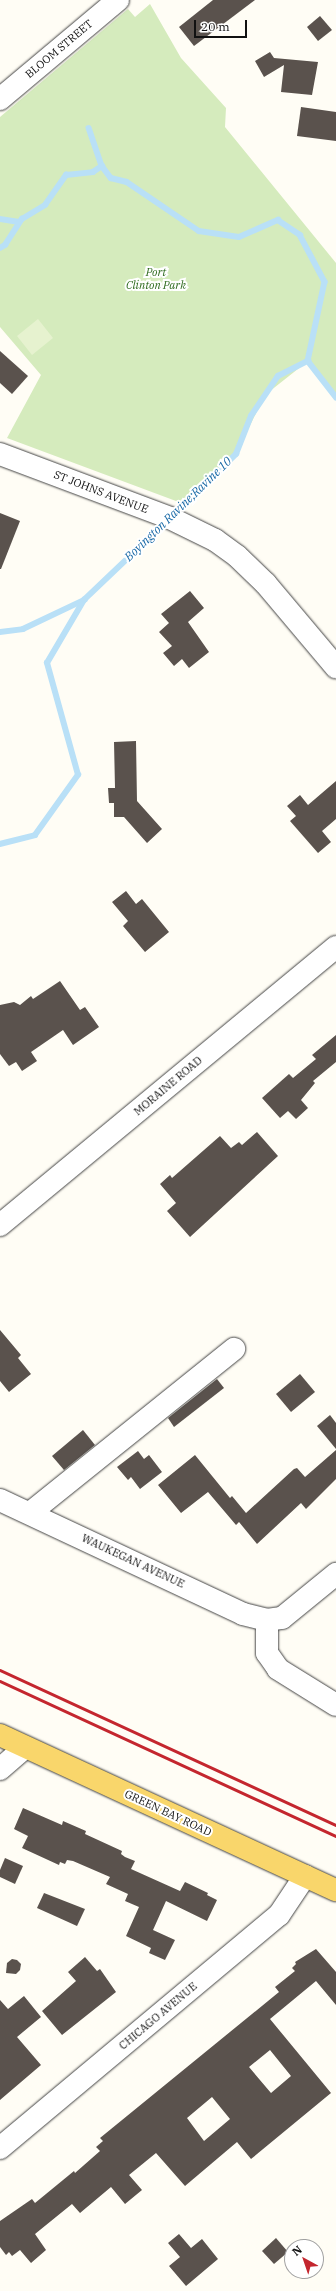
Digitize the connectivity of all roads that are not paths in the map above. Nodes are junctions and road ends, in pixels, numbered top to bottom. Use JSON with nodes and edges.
{"nodes":[{"id":1,"x":115,"y":1,"type":"edge"},
{"id":2,"x":0,"y":99,"type":"edge"},
{"id":3,"x":0,"y":454,"type":"edge"},
{"id":4,"x":336,"y":667,"type":"edge"},
{"id":5,"x":336,"y":947,"type":"edge"},
{"id":6,"x":0,"y":1225,"type":"edge"},
{"id":7,"x":234,"y":1349,"type":"dead end"},
{"id":8,"x":0,"y":1500,"type":"edge"},
{"id":9,"x":30,"y":1513,"type":"junction"},
{"id":10,"x":336,"y":1574,"type":"edge"},
{"id":11,"x":267,"y":1620,"type":"junction"},
{"id":12,"x":336,"y":1705,"type":"edge"},
{"id":13,"x":0,"y":1735,"type":"edge"},
{"id":14,"x":25,"y":1747,"type":"junction"},
{"id":15,"x":0,"y":1769,"type":"edge"},
{"id":16,"x":305,"y":1876,"type":"junction"},
{"id":17,"x":336,"y":1890,"type":"edge"},
{"id":18,"x":0,"y":2148,"type":"edge"}],
"edges":[{"from":1,"to":2,"type":"street","name":"BLOOM STREET"},
{"from":3,"to":4,"type":"street","name":"ST JOHNS AVENUE"},
{"from":5,"to":6,"type":"street","name":"MORAINE ROAD"},
{"from":7,"to":9,"type":"street"},
{"from":8,"to":9,"type":"street","name":"WAUKEGAN AVENUE"},
{"from":9,"to":11,"type":"street","name":"WAUKEGAN AVENUE"},
{"from":10,"to":11,"type":"street"},
{"from":11,"to":12,"type":"street"},
{"from":13,"to":14,"type":"main road","name":"GREEN BAY ROAD"},
{"from":14,"to":15,"type":"street"},
{"from":14,"to":16,"type":"main road","name":"GREEN BAY ROAD"},
{"from":16,"to":17,"type":"main road","name":"GREEN BAY ROAD"},
{"from":16,"to":18,"type":"street","name":"CHICAGO AVENUE"}]}
